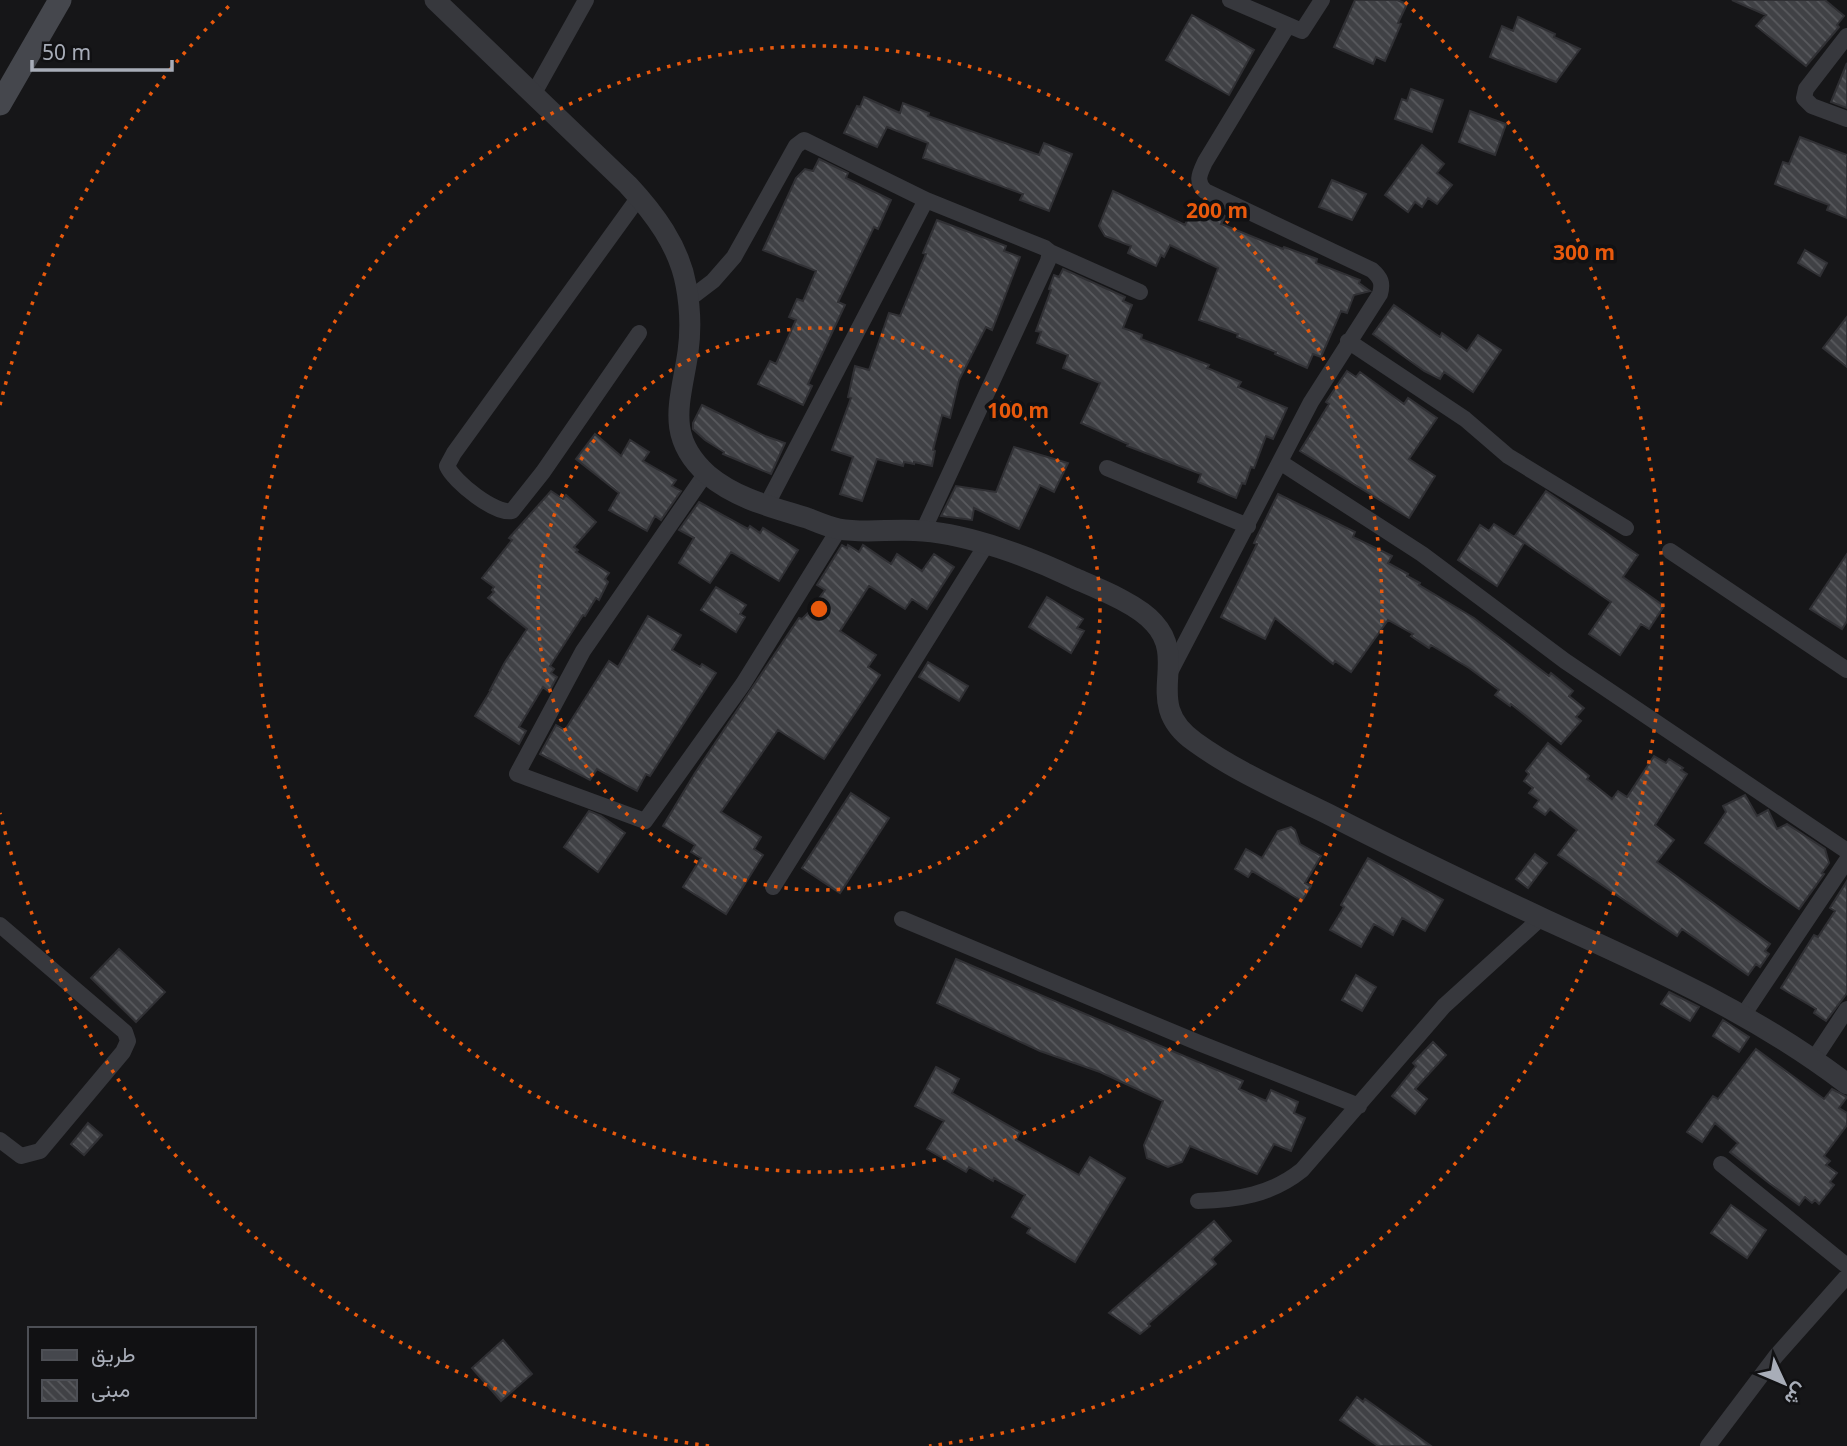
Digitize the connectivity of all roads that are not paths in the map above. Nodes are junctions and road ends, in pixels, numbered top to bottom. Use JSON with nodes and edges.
{"nodes":[{"id":1,"x":60,"y":0,"type":"edge"},
{"id":2,"x":435,"y":0,"type":"edge"},
{"id":3,"x":586,"y":0,"type":"edge"},
{"id":4,"x":1230,"y":0,"type":"edge"},
{"id":5,"x":1322,"y":0,"type":"edge"},
{"id":6,"x":1288,"y":25,"type":"junction"},
{"id":7,"x":1847,"y":36,"type":"edge"},
{"id":8,"x":534,"y":93,"type":"junction"},
{"id":9,"x":0,"y":104,"type":"edge"},
{"id":10,"x":1847,"y":120,"type":"edge"},
{"id":11,"x":639,"y":197,"type":"junction"},
{"id":12,"x":926,"y":200,"type":"junction"},
{"id":13,"x":1050,"y":252,"type":"junction"},
{"id":14,"x":1140,"y":292,"type":"dead end"},
{"id":15,"x":688,"y":300,"type":"junction"},
{"id":16,"x":639,"y":333,"type":"dead end"},
{"id":17,"x":1348,"y":341,"type":"junction"},
{"id":18,"x":1280,"y":462,"type":"junction"},
{"id":19,"x":1107,"y":468,"type":"dead end"},
{"id":20,"x":706,"y":473,"type":"junction"},
{"id":21,"x":766,"y":506,"type":"junction"},
{"id":22,"x":1248,"y":526,"type":"junction"},
{"id":23,"x":1626,"y":528,"type":"dead end"},
{"id":24,"x":839,"y":529,"type":"junction"},
{"id":25,"x":923,"y":531,"type":"junction"},
{"id":26,"x":986,"y":545,"type":"junction"},
{"id":27,"x":1670,"y":551,"type":"dead end"},
{"id":28,"x":1847,"y":670,"type":"edge"},
{"id":29,"x":1168,"y":676,"type":"junction"},
{"id":30,"x":1847,"y":851,"type":"edge"},
{"id":31,"x":1847,"y":860,"type":"edge"},
{"id":32,"x":773,"y":887,"type":"dead end"},
{"id":33,"x":1542,"y":917,"type":"junction"},
{"id":34,"x":902,"y":919,"type":"dead end"},
{"id":35,"x":0,"y":925,"type":"edge"},
{"id":36,"x":1847,"y":1009,"type":"edge"},
{"id":37,"x":1744,"y":1014,"type":"junction"},
{"id":38,"x":1814,"y":1059,"type":"junction"},
{"id":39,"x":1847,"y":1084,"type":"edge"},
{"id":40,"x":1359,"y":1106,"type":"junction"},
{"id":41,"x":0,"y":1140,"type":"edge"},
{"id":42,"x":1721,"y":1164,"type":"dead end"},
{"id":43,"x":1198,"y":1202,"type":"dead end"},
{"id":44,"x":1847,"y":1266,"type":"edge"},
{"id":45,"x":1847,"y":1276,"type":"edge"},
{"id":46,"x":1708,"y":1446,"type":"edge"}],
"edges":[{"from":1,"to":9,"type":"main road"},
{"from":2,"to":8,"type":"street"},
{"from":3,"to":8,"type":"street"},
{"from":4,"to":6,"type":"street"},
{"from":5,"to":6,"type":"street"},
{"from":6,"to":17,"type":"street"},
{"from":7,"to":10,"type":"street"},
{"from":8,"to":11,"type":"street"},
{"from":11,"to":15,"type":"street"},
{"from":11,"to":16,"type":"street"},
{"from":12,"to":13,"type":"street"},
{"from":12,"to":15,"type":"street"},
{"from":12,"to":21,"type":"street"},
{"from":13,"to":14,"type":"street"},
{"from":13,"to":25,"type":"street"},
{"from":15,"to":20,"type":"street"},
{"from":17,"to":18,"type":"street"},
{"from":17,"to":23,"type":"street"},
{"from":18,"to":22,"type":"street"},
{"from":18,"to":30,"type":"street"},
{"from":19,"to":22,"type":"street"},
{"from":20,"to":21,"type":"street"},
{"from":20,"to":24,"type":"street"},
{"from":21,"to":24,"type":"street"},
{"from":22,"to":29,"type":"street"},
{"from":24,"to":25,"type":"street"},
{"from":25,"to":26,"type":"street"},
{"from":26,"to":29,"type":"street"},
{"from":26,"to":32,"type":"street"},
{"from":27,"to":28,"type":"street"},
{"from":29,"to":33,"type":"street"},
{"from":31,"to":37,"type":"street"},
{"from":33,"to":37,"type":"street"},
{"from":33,"to":40,"type":"street"},
{"from":34,"to":40,"type":"street"},
{"from":35,"to":41,"type":"street"},
{"from":36,"to":38,"type":"street"},
{"from":37,"to":38,"type":"street"},
{"from":38,"to":39,"type":"street"},
{"from":40,"to":43,"type":"street"},
{"from":42,"to":44,"type":"street"},
{"from":45,"to":46,"type":"street"}]}
